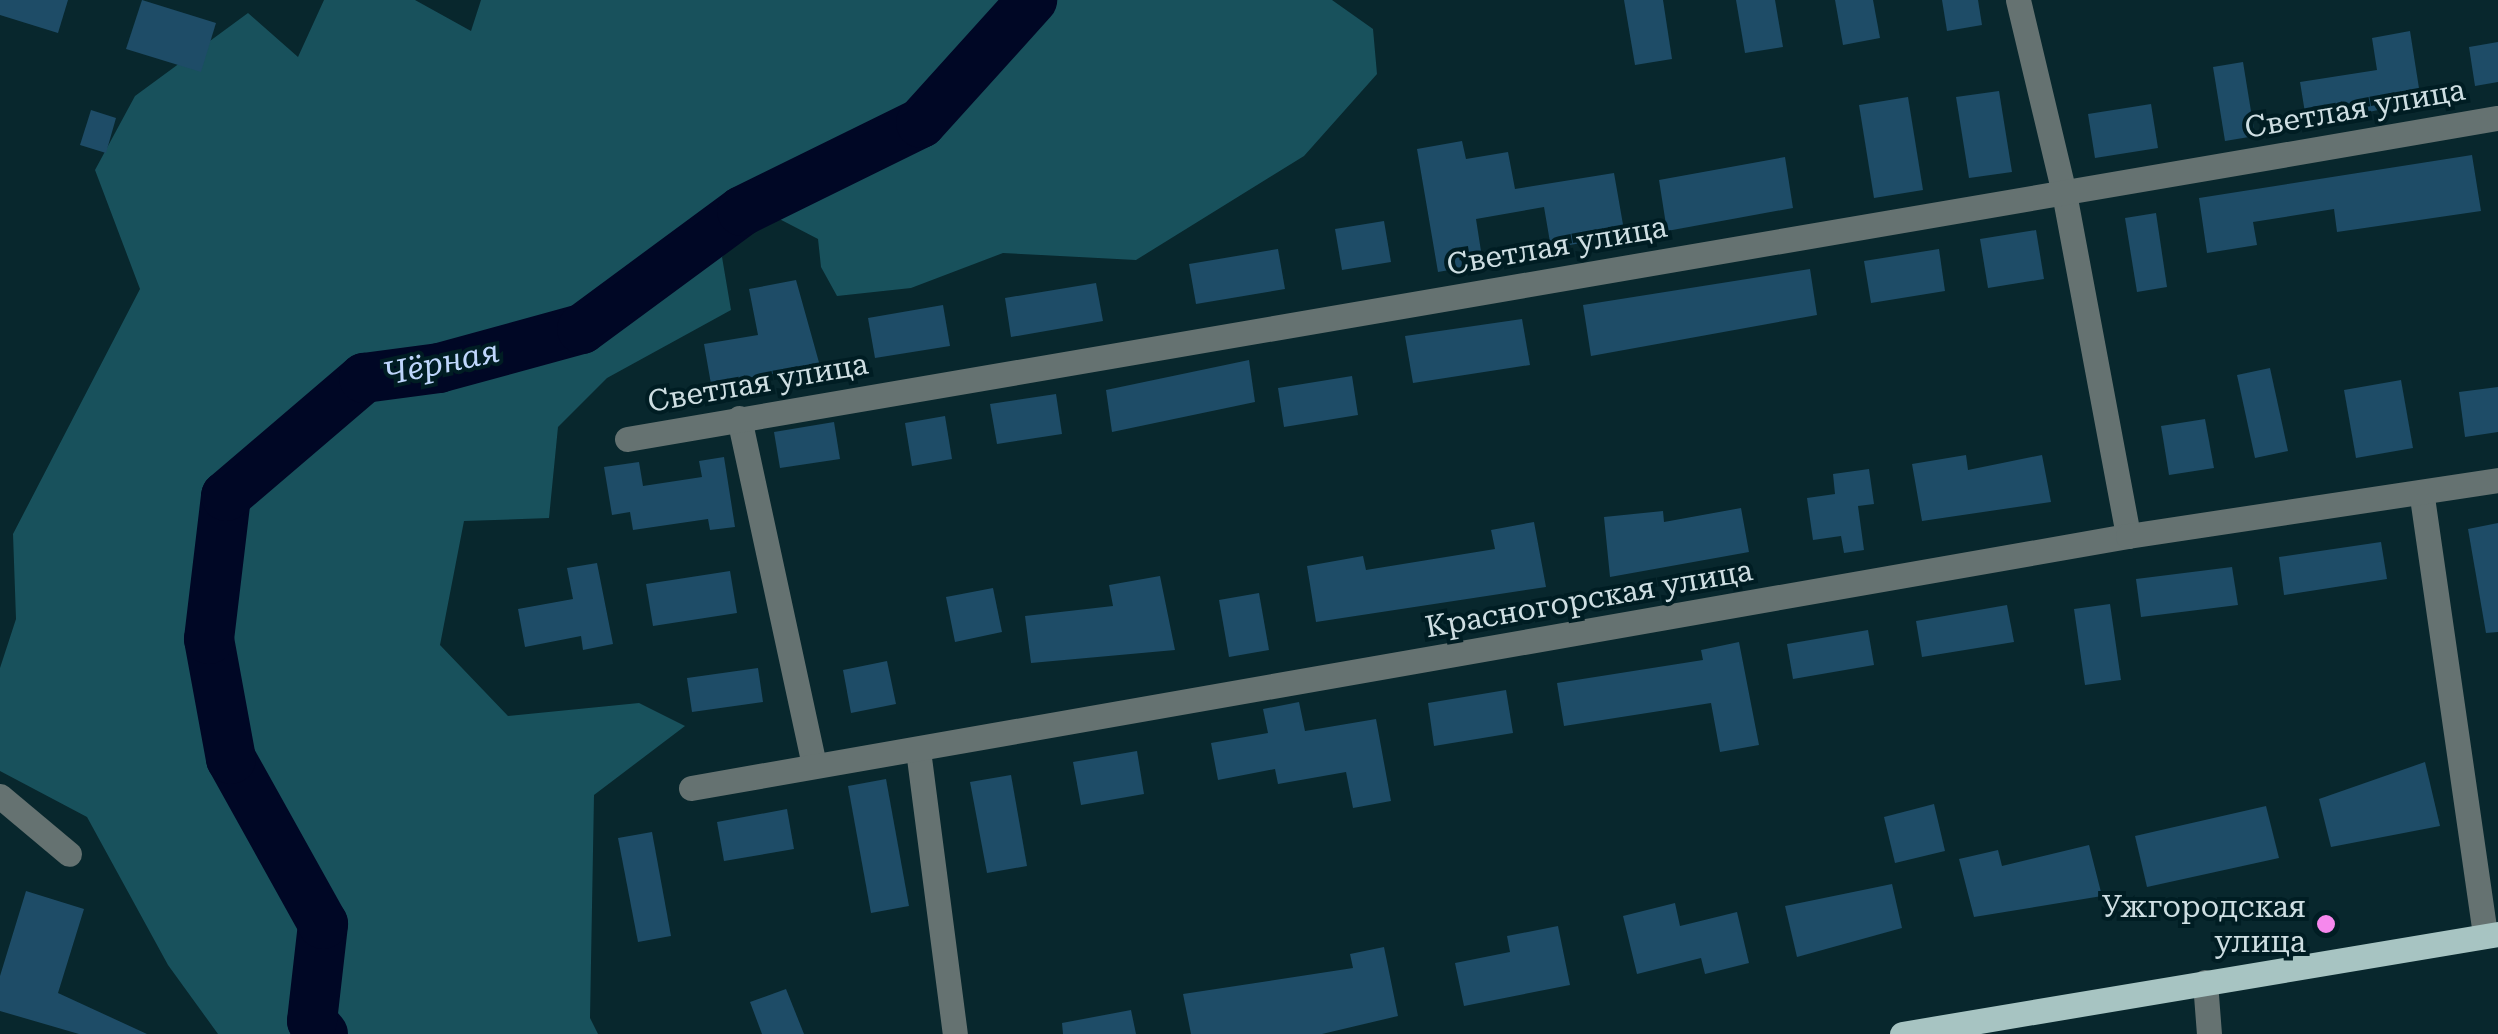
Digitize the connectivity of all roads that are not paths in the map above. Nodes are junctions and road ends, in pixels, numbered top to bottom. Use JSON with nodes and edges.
{"nodes":[{"id":1,"x":2018,"y":0,"type":"edge"},
{"id":2,"x":2498,"y":118,"type":"edge"},
{"id":3,"x":2064,"y":193,"type":"junction"},
{"id":4,"x":739,"y":418,"type":"junction"},
{"id":5,"x":626,"y":438,"type":"dead end"},
{"id":6,"x":2498,"y":480,"type":"edge"},
{"id":7,"x":2422,"y":497,"type":"junction"},
{"id":8,"x":2128,"y":536,"type":"junction"},
{"id":9,"x":918,"y":750,"type":"junction"},
{"id":10,"x":814,"y":765,"type":"junction"},
{"id":11,"x":692,"y":788,"type":"dead end"},
{"id":12,"x":0,"y":796,"type":"edge"},
{"id":13,"x":68,"y":854,"type":"dead end"},
{"id":14,"x":2492,"y":935,"type":"edge"},
{"id":15,"x":2205,"y":982,"type":"junction"},
{"id":16,"x":955,"y":1034,"type":"edge"},
{"id":17,"x":1902,"y":1034,"type":"edge"},
{"id":18,"x":2209,"y":1034,"type":"edge"}],
"edges":[{"from":1,"to":3,"type":"street"},
{"from":2,"to":3,"type":"street","name":"Светлая улица"},
{"from":3,"to":4,"type":"street","name":"Светлая улица"},
{"from":3,"to":8,"type":"street"},
{"from":4,"to":5,"type":"street","name":"Светлая улица"},
{"from":4,"to":10,"type":"street"},
{"from":6,"to":7,"type":"street","name":"Красногорская улица"},
{"from":7,"to":8,"type":"street","name":"Красногорская улица"},
{"from":7,"to":14,"type":"street"},
{"from":8,"to":9,"type":"street","name":"Красногорская улица"},
{"from":9,"to":10,"type":"street","name":"Красногорская улица"},
{"from":9,"to":16,"type":"street"},
{"from":10,"to":11,"type":"street","name":"Красногорская улица"},
{"from":12,"to":13,"type":"street"},
{"from":14,"to":15,"type":"main road"},
{"from":15,"to":17,"type":"main road"},
{"from":15,"to":18,"type":"street"}]}
